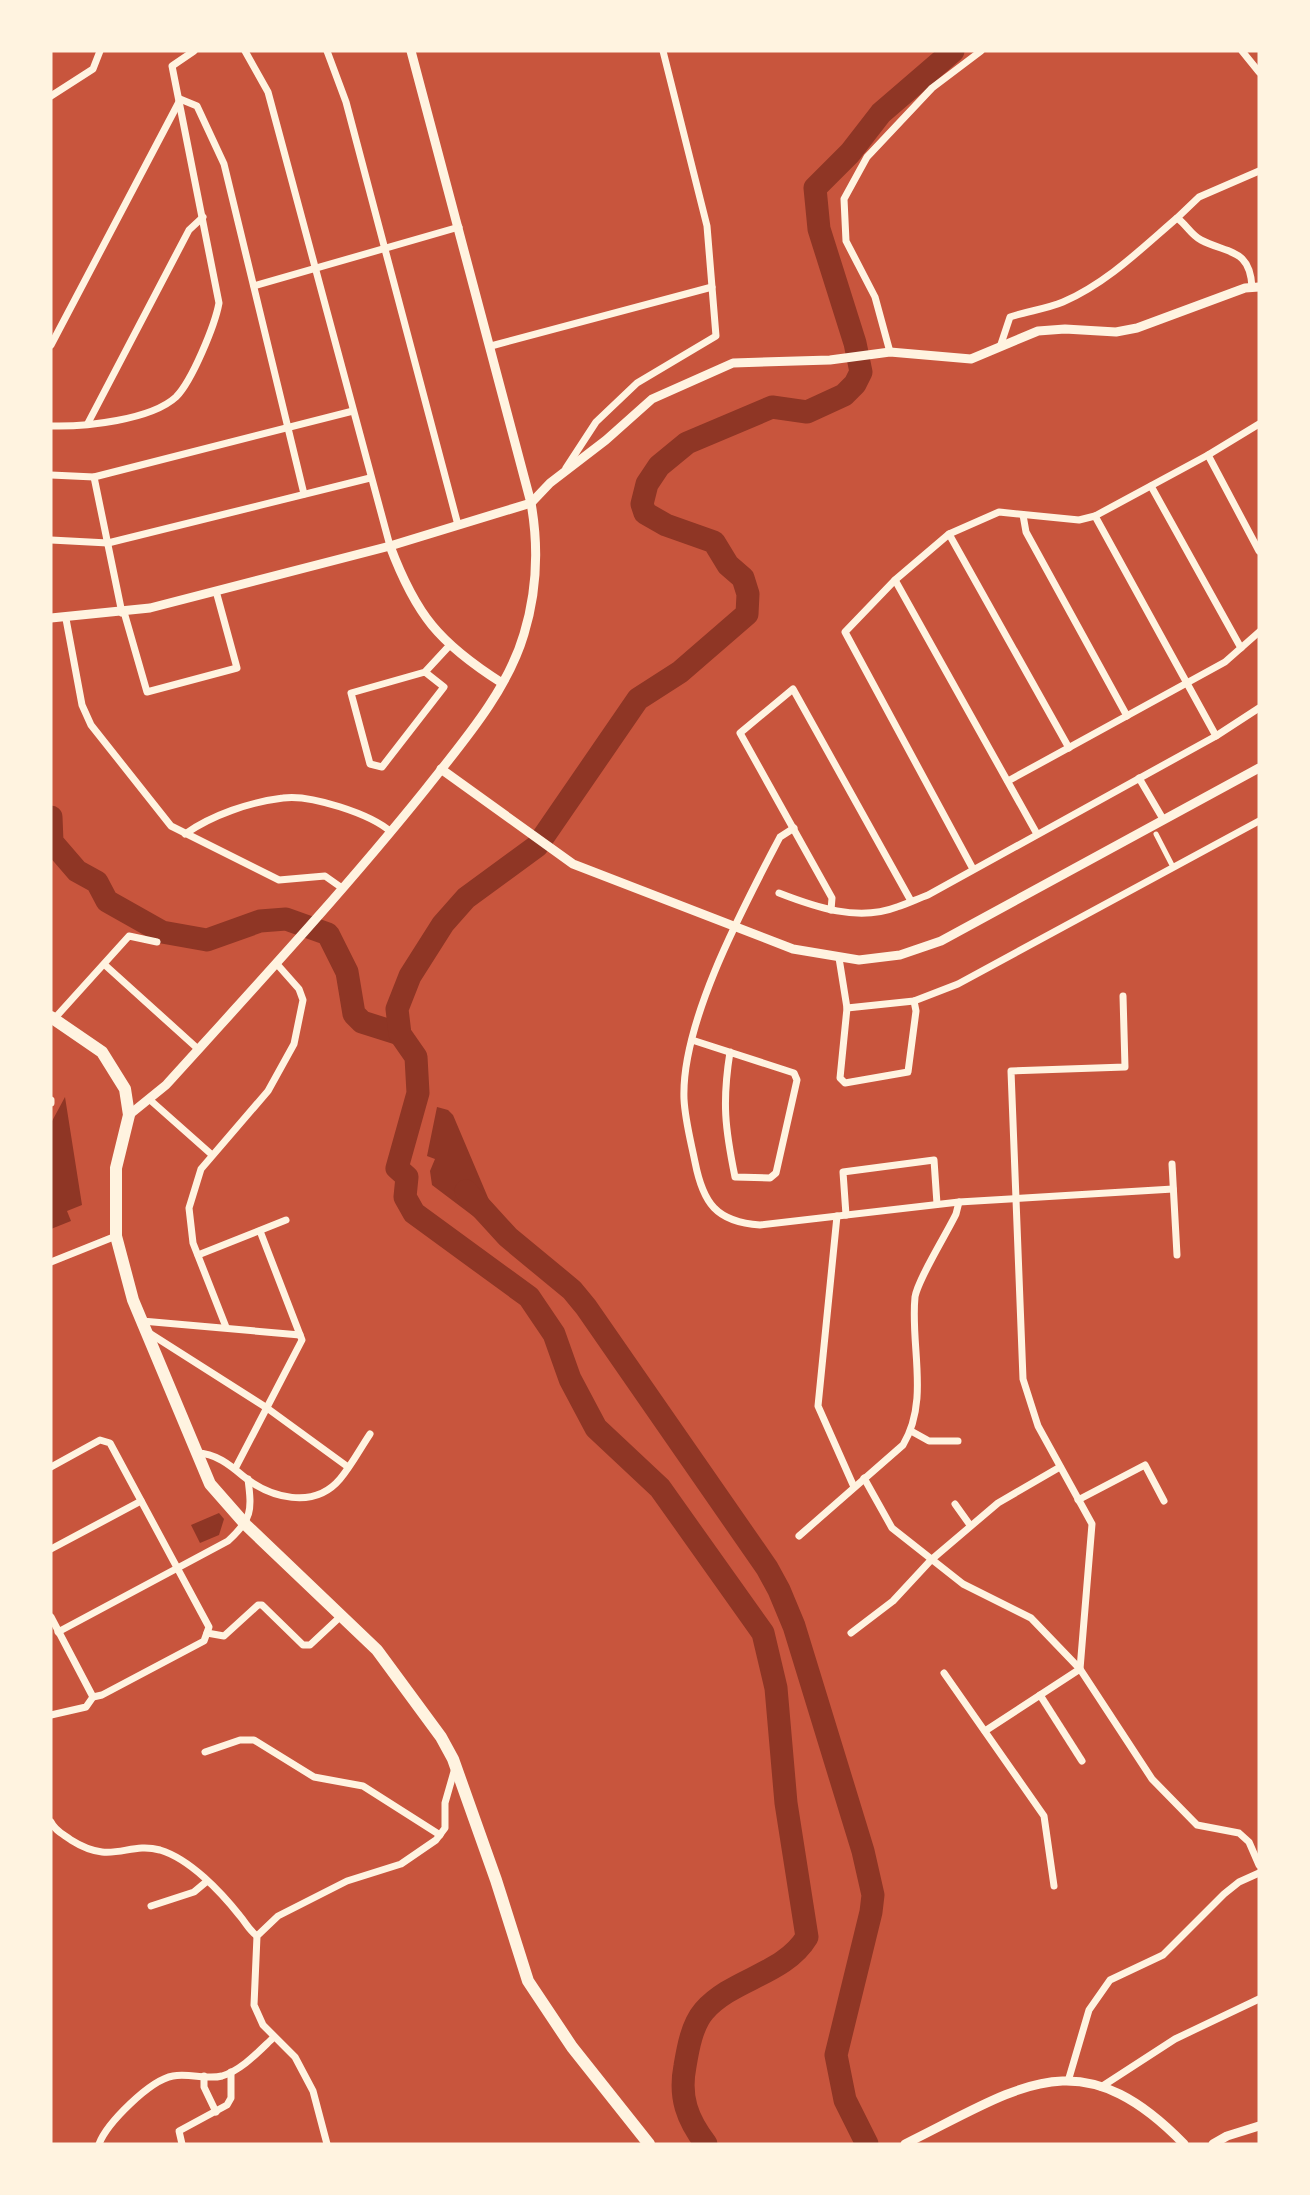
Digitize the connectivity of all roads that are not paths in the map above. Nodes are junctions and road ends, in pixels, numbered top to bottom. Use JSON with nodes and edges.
{"nodes":[{"id":1,"x":100,"y":51,"type":"edge"},
{"id":2,"x":194,"y":51,"type":"edge"},
{"id":3,"x":245,"y":51,"type":"edge"},
{"id":4,"x":327,"y":51,"type":"edge"},
{"id":5,"x":422,"y":51,"type":"edge"},
{"id":6,"x":663,"y":51,"type":"edge"},
{"id":7,"x":981,"y":51,"type":"edge"},
{"id":8,"x":1242,"y":51,"type":"edge"},
{"id":9,"x":412,"y":52,"type":"edge"},
{"id":10,"x":1259,"y":72,"type":"edge"},
{"id":11,"x":51,"y":96,"type":"edge"},
{"id":12,"x":180,"y":99,"type":"junction"},
{"id":13,"x":1259,"y":171,"type":"edge"},
{"id":14,"x":203,"y":217,"type":"junction"},
{"id":15,"x":1177,"y":218,"type":"junction"},
{"id":16,"x":459,"y":227,"type":"junction"},
{"id":17,"x":385,"y":249,"type":"junction"},
{"id":18,"x":318,"y":268,"type":"junction"},
{"id":19,"x":254,"y":286,"type":"junction"},
{"id":20,"x":1256,"y":287,"type":"edge"},
{"id":21,"x":712,"y":288,"type":"junction"},
{"id":22,"x":51,"y":345,"type":"edge"},
{"id":23,"x":491,"y":346,"type":"junction"},
{"id":24,"x":1000,"y":347,"type":"junction"},
{"id":25,"x":890,"y":352,"type":"junction"},
{"id":26,"x":353,"y":411,"type":"junction"},
{"id":27,"x":88,"y":423,"type":"junction"},
{"id":28,"x":1259,"y":424,"type":"edge"},
{"id":29,"x":51,"y":426,"type":"edge"},
{"id":30,"x":289,"y":428,"type":"junction"},
{"id":31,"x":1208,"y":456,"type":"junction"},
{"id":32,"x":564,"y":472,"type":"junction"},
{"id":33,"x":51,"y":475,"type":"edge"},
{"id":34,"x":94,"y":477,"type":"junction"},
{"id":35,"x":370,"y":478,"type":"junction"},
{"id":36,"x":1151,"y":486,"type":"junction"},
{"id":37,"x":304,"y":494,"type":"junction"},
{"id":38,"x":531,"y":503,"type":"junction"},
{"id":39,"x":1023,"y":515,"type":"junction"},
{"id":40,"x":1095,"y":516,"type":"junction"},
{"id":41,"x":458,"y":525,"type":"junction"},
{"id":42,"x":950,"y":534,"type":"junction"},
{"id":43,"x":51,"y":540,"type":"edge"},
{"id":44,"x":108,"y":543,"type":"junction"},
{"id":45,"x":390,"y":546,"type":"junction"},
{"id":46,"x":1259,"y":551,"type":"edge"},
{"id":47,"x":895,"y":580,"type":"junction"},
{"id":48,"x":216,"y":591,"type":"junction"},
{"id":49,"x":123,"y":613,"type":"junction"},
{"id":50,"x":51,"y":618,"type":"edge"},
{"id":51,"x":66,"y":619,"type":"junction"},
{"id":52,"x":1259,"y":632,"type":"edge"},
{"id":53,"x":450,"y":645,"type":"junction"},
{"id":54,"x":1241,"y":648,"type":"junction"},
{"id":55,"x":425,"y":672,"type":"junction"},
{"id":56,"x":502,"y":683,"type":"junction"},
{"id":57,"x":1187,"y":684,"type":"junction"},
{"id":58,"x":1259,"y":708,"type":"edge"},
{"id":59,"x":1127,"y":716,"type":"junction"},
{"id":60,"x":1216,"y":736,"type":"junction"},
{"id":61,"x":1069,"y":748,"type":"junction"},
{"id":62,"x":1259,"y":768,"type":"edge"},
{"id":63,"x":441,"y":769,"type":"junction"},
{"id":64,"x":1139,"y":778,"type":"junction"},
{"id":65,"x":1007,"y":781,"type":"junction"},
{"id":66,"x":1163,"y":819,"type":"junction"},
{"id":67,"x":1259,"y":821,"type":"edge"},
{"id":68,"x":794,"y":828,"type":"junction"},
{"id":69,"x":391,"y":832,"type":"junction"},
{"id":70,"x":185,"y":834,"type":"junction"},
{"id":71,"x":1037,"y":834,"type":"junction"},
{"id":72,"x":1156,"y":834,"type":"dead end"},
{"id":73,"x":1173,"y":867,"type":"junction"},
{"id":74,"x":973,"y":869,"type":"junction"},
{"id":75,"x":342,"y":888,"type":"junction"},
{"id":76,"x":779,"y":893,"type":"dead end"},
{"id":77,"x":911,"y":901,"type":"junction"},
{"id":78,"x":831,"y":910,"type":"junction"},
{"id":79,"x":734,"y":926,"type":"junction"},
{"id":80,"x":157,"y":942,"type":"dead end"},
{"id":81,"x":839,"y":958,"type":"junction"},
{"id":82,"x":276,"y":963,"type":"junction"},
{"id":83,"x":105,"y":965,"type":"junction"},
{"id":84,"x":1123,"y":996,"type":"dead end"},
{"id":85,"x":915,"y":1001,"type":"junction"},
{"id":86,"x":847,"y":1008,"type":"junction"},
{"id":87,"x":53,"y":1018,"type":"edge"},
{"id":88,"x":692,"y":1040,"type":"junction"},
{"id":89,"x":198,"y":1049,"type":"junction"},
{"id":90,"x":730,"y":1052,"type":"junction"},
{"id":91,"x":149,"y":1099,"type":"junction"},
{"id":92,"x":130,"y":1115,"type":"junction"},
{"id":93,"x":211,"y":1154,"type":"junction"},
{"id":94,"x":1172,"y":1164,"type":"dead end"},
{"id":95,"x":1173,"y":1189,"type":"junction"},
{"id":96,"x":1016,"y":1197,"type":"junction"},
{"id":97,"x":958,"y":1202,"type":"junction"},
{"id":98,"x":937,"y":1204,"type":"junction"},
{"id":99,"x":846,"y":1215,"type":"junction"},
{"id":100,"x":837,"y":1216,"type":"junction"},
{"id":101,"x":285,"y":1220,"type":"dead end"},
{"id":102,"x":260,"y":1231,"type":"junction"},
{"id":103,"x":116,"y":1237,"type":"junction"},
{"id":104,"x":198,"y":1255,"type":"junction"},
{"id":105,"x":1177,"y":1255,"type":"dead end"},
{"id":106,"x":51,"y":1262,"type":"edge"},
{"id":107,"x":144,"y":1326,"type":"junction"},
{"id":108,"x":226,"y":1327,"type":"junction"},
{"id":109,"x":300,"y":1335,"type":"junction"},
{"id":110,"x":267,"y":1408,"type":"junction"},
{"id":111,"x":911,"y":1431,"type":"junction"},
{"id":112,"x":370,"y":1434,"type":"dead end"},
{"id":113,"x":958,"y":1441,"type":"dead end"},
{"id":114,"x":196,"y":1453,"type":"junction"},
{"id":115,"x":51,"y":1467,"type":"edge"},
{"id":116,"x":236,"y":1467,"type":"junction"},
{"id":117,"x":348,"y":1467,"type":"junction"},
{"id":118,"x":1060,"y":1467,"type":"junction"},
{"id":119,"x":864,"y":1478,"type":"junction"},
{"id":120,"x":248,"y":1479,"type":"junction"},
{"id":121,"x":854,"y":1487,"type":"junction"},
{"id":122,"x":1078,"y":1500,"type":"junction"},
{"id":123,"x":141,"y":1501,"type":"junction"},
{"id":124,"x":1164,"y":1501,"type":"dead end"},
{"id":125,"x":955,"y":1504,"type":"dead end"},
{"id":126,"x":246,"y":1525,"type":"junction"},
{"id":127,"x":970,"y":1525,"type":"junction"},
{"id":128,"x":799,"y":1536,"type":"dead end"},
{"id":129,"x":51,"y":1549,"type":"edge"},
{"id":130,"x":931,"y":1560,"type":"junction"},
{"id":131,"x":177,"y":1570,"type":"junction"},
{"id":132,"x":341,"y":1616,"type":"junction"},
{"id":133,"x":51,"y":1618,"type":"edge"},
{"id":134,"x":58,"y":1632,"type":"junction"},
{"id":135,"x":207,"y":1633,"type":"junction"},
{"id":136,"x":851,"y":1633,"type":"dead end"},
{"id":137,"x":1080,"y":1670,"type":"junction"},
{"id":138,"x":944,"y":1673,"type":"dead end"},
{"id":139,"x":1040,"y":1695,"type":"junction"},
{"id":140,"x":93,"y":1697,"type":"junction"},
{"id":141,"x":51,"y":1715,"type":"edge"},
{"id":142,"x":985,"y":1731,"type":"junction"},
{"id":143,"x":205,"y":1752,"type":"dead end"},
{"id":144,"x":1082,"y":1761,"type":"dead end"},
{"id":145,"x":456,"y":1768,"type":"junction"},
{"id":146,"x":51,"y":1822,"type":"edge"},
{"id":147,"x":440,"y":1835,"type":"junction"},
{"id":148,"x":1259,"y":1864,"type":"edge"},
{"id":149,"x":1259,"y":1873,"type":"edge"},
{"id":150,"x":206,"y":1882,"type":"junction"},
{"id":151,"x":1054,"y":1886,"type":"dead end"},
{"id":152,"x":150,"y":1906,"type":"dead end"},
{"id":153,"x":257,"y":1936,"type":"junction"},
{"id":154,"x":1259,"y":1999,"type":"edge"},
{"id":155,"x":274,"y":2038,"type":"junction"},
{"id":156,"x":231,"y":2072,"type":"junction"},
{"id":157,"x":204,"y":2076,"type":"junction"},
{"id":158,"x":1069,"y":2078,"type":"junction"},
{"id":159,"x":1101,"y":2087,"type":"junction"},
{"id":160,"x":216,"y":2112,"type":"junction"},
{"id":161,"x":1259,"y":2126,"type":"edge"},
{"id":162,"x":99,"y":2144,"type":"edge"},
{"id":163,"x":181,"y":2144,"type":"edge"},
{"id":164,"x":327,"y":2144,"type":"edge"},
{"id":165,"x":649,"y":2144,"type":"edge"},
{"id":166,"x":905,"y":2144,"type":"edge"},
{"id":167,"x":1184,"y":2144,"type":"edge"},
{"id":168,"x":1213,"y":2144,"type":"edge"}],
"edges":[{"from":1,"to":11,"type":"street"},
{"from":2,"to":12,"type":"street"},
{"from":3,"to":18,"type":"street"},
{"from":4,"to":17,"type":"street"},
{"from":5,"to":9,"type":"street"},
{"from":6,"to":21,"type":"street"},
{"from":7,"to":25,"type":"street"},
{"from":8,"to":10,"type":"street"},
{"from":9,"to":16,"type":"street"},
{"from":12,"to":14,"type":"street"},
{"from":12,"to":19,"type":"street"},
{"from":12,"to":22,"type":"street"},
{"from":13,"to":15,"type":"street"},
{"from":14,"to":27,"type":"street"},
{"from":14,"to":27,"type":"street"},
{"from":15,"to":20,"type":"street"},
{"from":15,"to":24,"type":"street"},
{"from":16,"to":17,"type":"street"},
{"from":16,"to":23,"type":"street"},
{"from":17,"to":18,"type":"street"},
{"from":17,"to":41,"type":"street"},
{"from":18,"to":19,"type":"street"},
{"from":18,"to":26,"type":"street"},
{"from":19,"to":30,"type":"street"},
{"from":20,"to":24,"type":"street"},
{"from":21,"to":23,"type":"street"},
{"from":21,"to":32,"type":"street"},
{"from":23,"to":38,"type":"street"},
{"from":24,"to":25,"type":"street"},
{"from":25,"to":32,"type":"street"},
{"from":26,"to":30,"type":"street"},
{"from":26,"to":35,"type":"street"},
{"from":27,"to":29,"type":"street"},
{"from":28,"to":31,"type":"street"},
{"from":30,"to":34,"type":"street"},
{"from":30,"to":37,"type":"street"},
{"from":31,"to":36,"type":"street"},
{"from":31,"to":46,"type":"street"},
{"from":32,"to":38,"type":"street"},
{"from":33,"to":34,"type":"street"},
{"from":34,"to":44,"type":"street"},
{"from":35,"to":37,"type":"street"},
{"from":35,"to":45,"type":"street"},
{"from":36,"to":40,"type":"street"},
{"from":36,"to":54,"type":"street"},
{"from":37,"to":44,"type":"street"},
{"from":38,"to":41,"type":"street"},
{"from":38,"to":56,"type":"street"},
{"from":39,"to":40,"type":"street"},
{"from":39,"to":42,"type":"street"},
{"from":39,"to":59,"type":"street"},
{"from":40,"to":57,"type":"street"},
{"from":41,"to":45,"type":"street"},
{"from":42,"to":47,"type":"street"},
{"from":42,"to":61,"type":"street"},
{"from":43,"to":44,"type":"street"},
{"from":44,"to":49,"type":"street"},
{"from":45,"to":48,"type":"street"},
{"from":45,"to":53,"type":"street"},
{"from":47,"to":65,"type":"street"},
{"from":47,"to":74,"type":"street"},
{"from":48,"to":49,"type":"street"},
{"from":48,"to":49,"type":"street"},
{"from":49,"to":51,"type":"street"},
{"from":50,"to":51,"type":"street"},
{"from":51,"to":70,"type":"street"},
{"from":52,"to":54,"type":"street"},
{"from":53,"to":55,"type":"street"},
{"from":53,"to":56,"type":"street"},
{"from":54,"to":57,"type":"street"},
{"from":55,"to":55,"type":"street"},
{"from":56,"to":63,"type":"street"},
{"from":57,"to":59,"type":"street"},
{"from":57,"to":60,"type":"street"},
{"from":58,"to":60,"type":"street"},
{"from":59,"to":61,"type":"street"},
{"from":60,"to":64,"type":"street"},
{"from":61,"to":65,"type":"street"},
{"from":62,"to":66,"type":"street"},
{"from":63,"to":69,"type":"street"},
{"from":63,"to":79,"type":"street"},
{"from":64,"to":66,"type":"street"},
{"from":64,"to":71,"type":"street"},
{"from":65,"to":71,"type":"street"},
{"from":66,"to":81,"type":"street"},
{"from":67,"to":73,"type":"street"},
{"from":68,"to":77,"type":"street"},
{"from":68,"to":78,"type":"street"},
{"from":68,"to":79,"type":"street"},
{"from":69,"to":70,"type":"street"},
{"from":69,"to":75,"type":"street"},
{"from":70,"to":75,"type":"street"},
{"from":71,"to":74,"type":"street"},
{"from":72,"to":73,"type":"street"},
{"from":73,"to":85,"type":"street"},
{"from":74,"to":77,"type":"street"},
{"from":75,"to":82,"type":"street"},
{"from":76,"to":78,"type":"street"},
{"from":77,"to":78,"type":"street"},
{"from":79,"to":81,"type":"street"},
{"from":79,"to":88,"type":"street"},
{"from":80,"to":83,"type":"street"},
{"from":81,"to":86,"type":"street"},
{"from":82,"to":89,"type":"street"},
{"from":82,"to":93,"type":"street"},
{"from":83,"to":87,"type":"street"},
{"from":83,"to":89,"type":"street"},
{"from":84,"to":96,"type":"street"},
{"from":85,"to":86,"type":"street"},
{"from":85,"to":86,"type":"street"},
{"from":87,"to":92,"type":"main road"},
{"from":88,"to":90,"type":"street"},
{"from":88,"to":100,"type":"street"},
{"from":89,"to":91,"type":"street"},
{"from":90,"to":90,"type":"street"},
{"from":91,"to":92,"type":"street"},
{"from":91,"to":93,"type":"street"},
{"from":92,"to":103,"type":"main road"},
{"from":93,"to":104,"type":"street"},
{"from":94,"to":95,"type":"street"},
{"from":95,"to":96,"type":"street"},
{"from":95,"to":105,"type":"street"},
{"from":96,"to":97,"type":"street"},
{"from":96,"to":118,"type":"street"},
{"from":97,"to":98,"type":"street"},
{"from":97,"to":111,"type":"street"},
{"from":98,"to":99,"type":"street"},
{"from":98,"to":99,"type":"street"},
{"from":99,"to":100,"type":"street"},
{"from":100,"to":121,"type":"street"},
{"from":101,"to":102,"type":"street"},
{"from":102,"to":104,"type":"street"},
{"from":102,"to":109,"type":"street"},
{"from":103,"to":106,"type":"street"},
{"from":103,"to":107,"type":"main road"},
{"from":104,"to":108,"type":"street"},
{"from":107,"to":108,"type":"street"},
{"from":107,"to":110,"type":"street"},
{"from":107,"to":114,"type":"main road"},
{"from":108,"to":109,"type":"street"},
{"from":109,"to":110,"type":"street"},
{"from":110,"to":116,"type":"street"},
{"from":110,"to":117,"type":"street"},
{"from":111,"to":113,"type":"street"},
{"from":111,"to":119,"type":"street"},
{"from":112,"to":117,"type":"street"},
{"from":114,"to":116,"type":"street"},
{"from":114,"to":126,"type":"main road"},
{"from":115,"to":123,"type":"street"},
{"from":116,"to":120,"type":"street"},
{"from":117,"to":120,"type":"street"},
{"from":118,"to":122,"type":"street"},
{"from":118,"to":127,"type":"street"},
{"from":119,"to":121,"type":"street"},
{"from":119,"to":130,"type":"street"},
{"from":120,"to":126,"type":"street"},
{"from":121,"to":128,"type":"street"},
{"from":122,"to":124,"type":"street"},
{"from":122,"to":137,"type":"street"},
{"from":123,"to":129,"type":"street"},
{"from":123,"to":131,"type":"street"},
{"from":125,"to":127,"type":"street"},
{"from":126,"to":131,"type":"street"},
{"from":126,"to":132,"type":"main road"},
{"from":127,"to":130,"type":"street"},
{"from":130,"to":136,"type":"street"},
{"from":130,"to":137,"type":"street"},
{"from":131,"to":134,"type":"street"},
{"from":131,"to":135,"type":"street"},
{"from":132,"to":135,"type":"street"},
{"from":132,"to":145,"type":"main road"},
{"from":133,"to":134,"type":"street"},
{"from":134,"to":140,"type":"street"},
{"from":135,"to":140,"type":"street"},
{"from":137,"to":139,"type":"street"},
{"from":137,"to":148,"type":"street"},
{"from":138,"to":142,"type":"street"},
{"from":139,"to":142,"type":"street"},
{"from":139,"to":144,"type":"street"},
{"from":140,"to":141,"type":"street"},
{"from":142,"to":151,"type":"street"},
{"from":143,"to":147,"type":"street"},
{"from":145,"to":147,"type":"street"},
{"from":145,"to":165,"type":"main road"},
{"from":146,"to":150,"type":"street"},
{"from":147,"to":153,"type":"street"},
{"from":149,"to":158,"type":"street"},
{"from":150,"to":152,"type":"street"},
{"from":150,"to":153,"type":"street"},
{"from":153,"to":155,"type":"street"},
{"from":154,"to":159,"type":"street"},
{"from":155,"to":156,"type":"street"},
{"from":155,"to":164,"type":"street"},
{"from":156,"to":157,"type":"street"},
{"from":156,"to":160,"type":"street"},
{"from":157,"to":160,"type":"street"},
{"from":157,"to":162,"type":"street"},
{"from":158,"to":159,"type":"street"},
{"from":158,"to":166,"type":"street"},
{"from":159,"to":167,"type":"street"},
{"from":160,"to":163,"type":"street"},
{"from":161,"to":168,"type":"street"}]}
